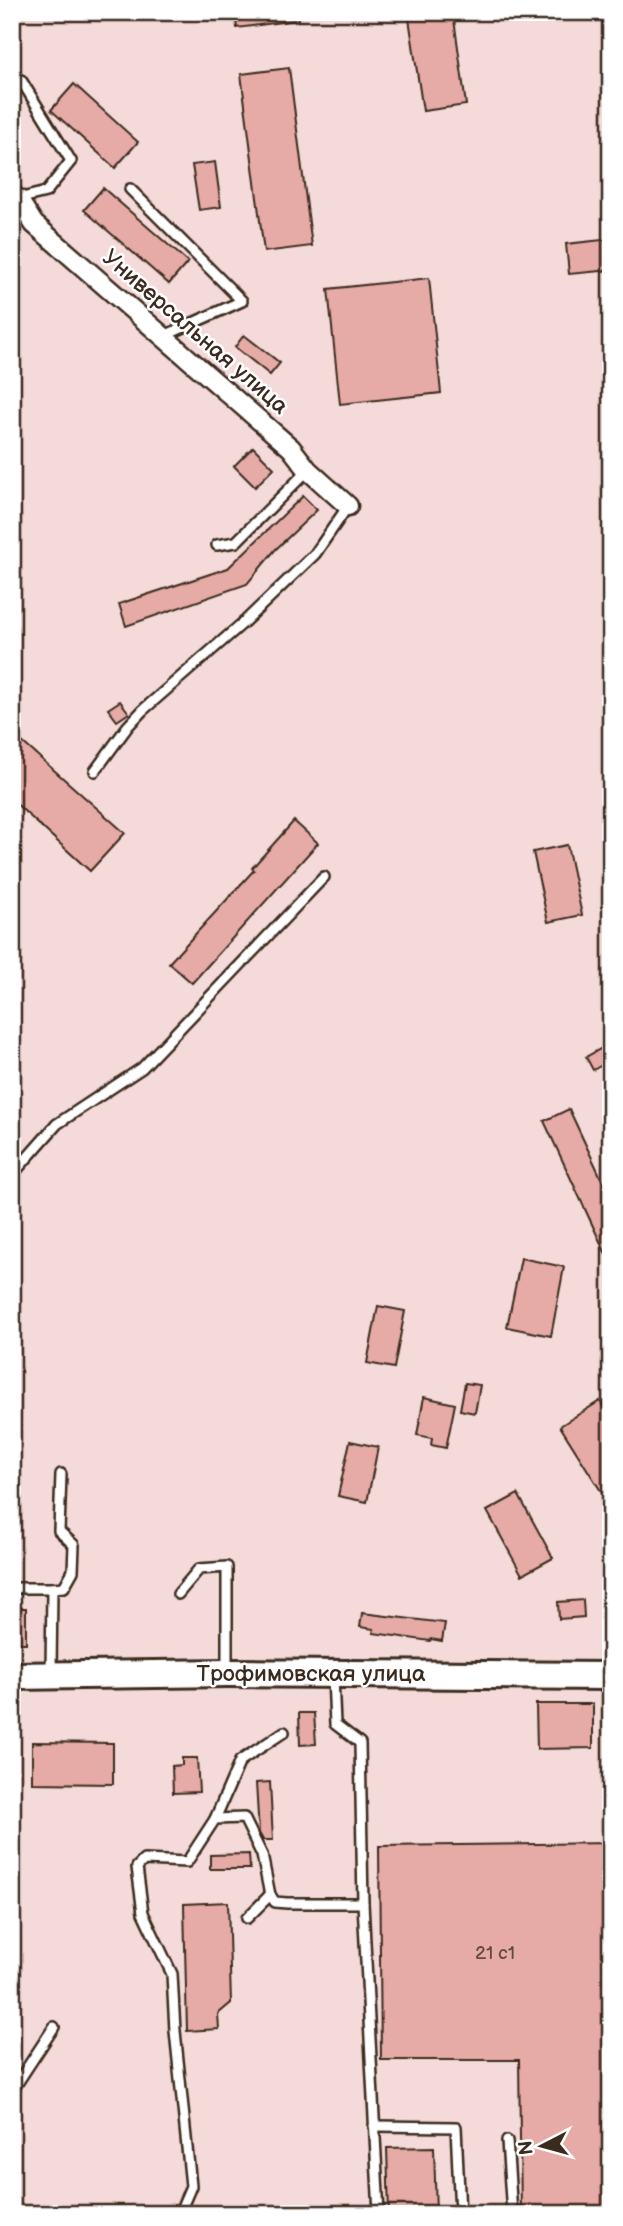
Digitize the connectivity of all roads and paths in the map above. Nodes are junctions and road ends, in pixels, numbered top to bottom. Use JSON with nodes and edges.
{"nodes":[{"id":1,"x":21,"y":80,"type":"dead end"},
{"id":2,"x":130,"y":189,"type":"dead end"},
{"id":3,"x":15,"y":197,"type":"edge"},
{"id":4,"x":164,"y":336,"type":"junction"},
{"id":5,"x":308,"y":470,"type":"junction"},
{"id":6,"x":348,"y":506,"type":"joint"},
{"id":7,"x":217,"y":545,"type":"dead end"},
{"id":8,"x":95,"y":771,"type":"dead end"},
{"id":9,"x":324,"y":877,"type":"dead end"},
{"id":10,"x":12,"y":1175,"type":"edge"},
{"id":11,"x":61,"y":1474,"type":"dead end"},
{"id":12,"x":12,"y":1588,"type":"edge"},
{"id":13,"x":52,"y":1588,"type":"junction"},
{"id":14,"x":178,"y":1594,"type":"dead end"},
{"id":15,"x":227,"y":1672,"type":"junction"},
{"id":16,"x":333,"y":1674,"type":"junction"},
{"id":17,"x":12,"y":1676,"type":"edge"},
{"id":18,"x":51,"y":1676,"type":"junction"},
{"id":19,"x":611,"y":1676,"type":"edge"},
{"id":20,"x":284,"y":1732,"type":"dead end"},
{"id":21,"x":215,"y":1819,"type":"junction"},
{"id":22,"x":270,"y":1895,"type":"junction"},
{"id":23,"x":363,"y":1903,"type":"junction"},
{"id":24,"x":247,"y":1918,"type":"dead end"},
{"id":25,"x":54,"y":2027,"type":"dead end"},
{"id":26,"x":12,"y":2091,"type":"edge"},
{"id":27,"x":374,"y":2126,"type":"junction"},
{"id":28,"x":507,"y":2141,"type":"dead end"},
{"id":29,"x":179,"y":2214,"type":"edge"},
{"id":30,"x":379,"y":2214,"type":"edge"},
{"id":31,"x":460,"y":2214,"type":"edge"},
{"id":32,"x":512,"y":2214,"type":"edge"}],
"edges":[{"from":1,"to":3,"type":"lane"},
{"from":2,"to":4,"type":"lane"},
{"from":3,"to":4,"type":"street","name":"Универсальная улица"},
{"from":4,"to":5,"type":"street","name":"Универсальная улица"},
{"from":5,"to":6,"type":"street","name":"Универсальная улица"},
{"from":5,"to":7,"type":"lane"},
{"from":6,"to":8,"type":"lane"},
{"from":9,"to":10,"type":"lane"},
{"from":11,"to":13,"type":"lane"},
{"from":12,"to":13,"type":"lane"},
{"from":13,"to":18,"type":"lane"},
{"from":14,"to":15,"type":"lane"},
{"from":15,"to":16,"type":"street","name":"Трофимовская улица"},
{"from":15,"to":18,"type":"street","name":"Трофимовская улица"},
{"from":16,"to":19,"type":"street","name":"Трофимовская улица"},
{"from":16,"to":23,"type":"lane"},
{"from":17,"to":18,"type":"street","name":"Трофимовская улица"},
{"from":20,"to":21,"type":"lane"},
{"from":21,"to":22,"type":"lane"},
{"from":21,"to":29,"type":"lane"},
{"from":22,"to":23,"type":"lane"},
{"from":22,"to":24,"type":"lane"},
{"from":23,"to":27,"type":"lane"},
{"from":25,"to":26,"type":"lane"},
{"from":27,"to":30,"type":"lane"},
{"from":27,"to":31,"type":"lane"},
{"from":28,"to":32,"type":"lane"}]}
